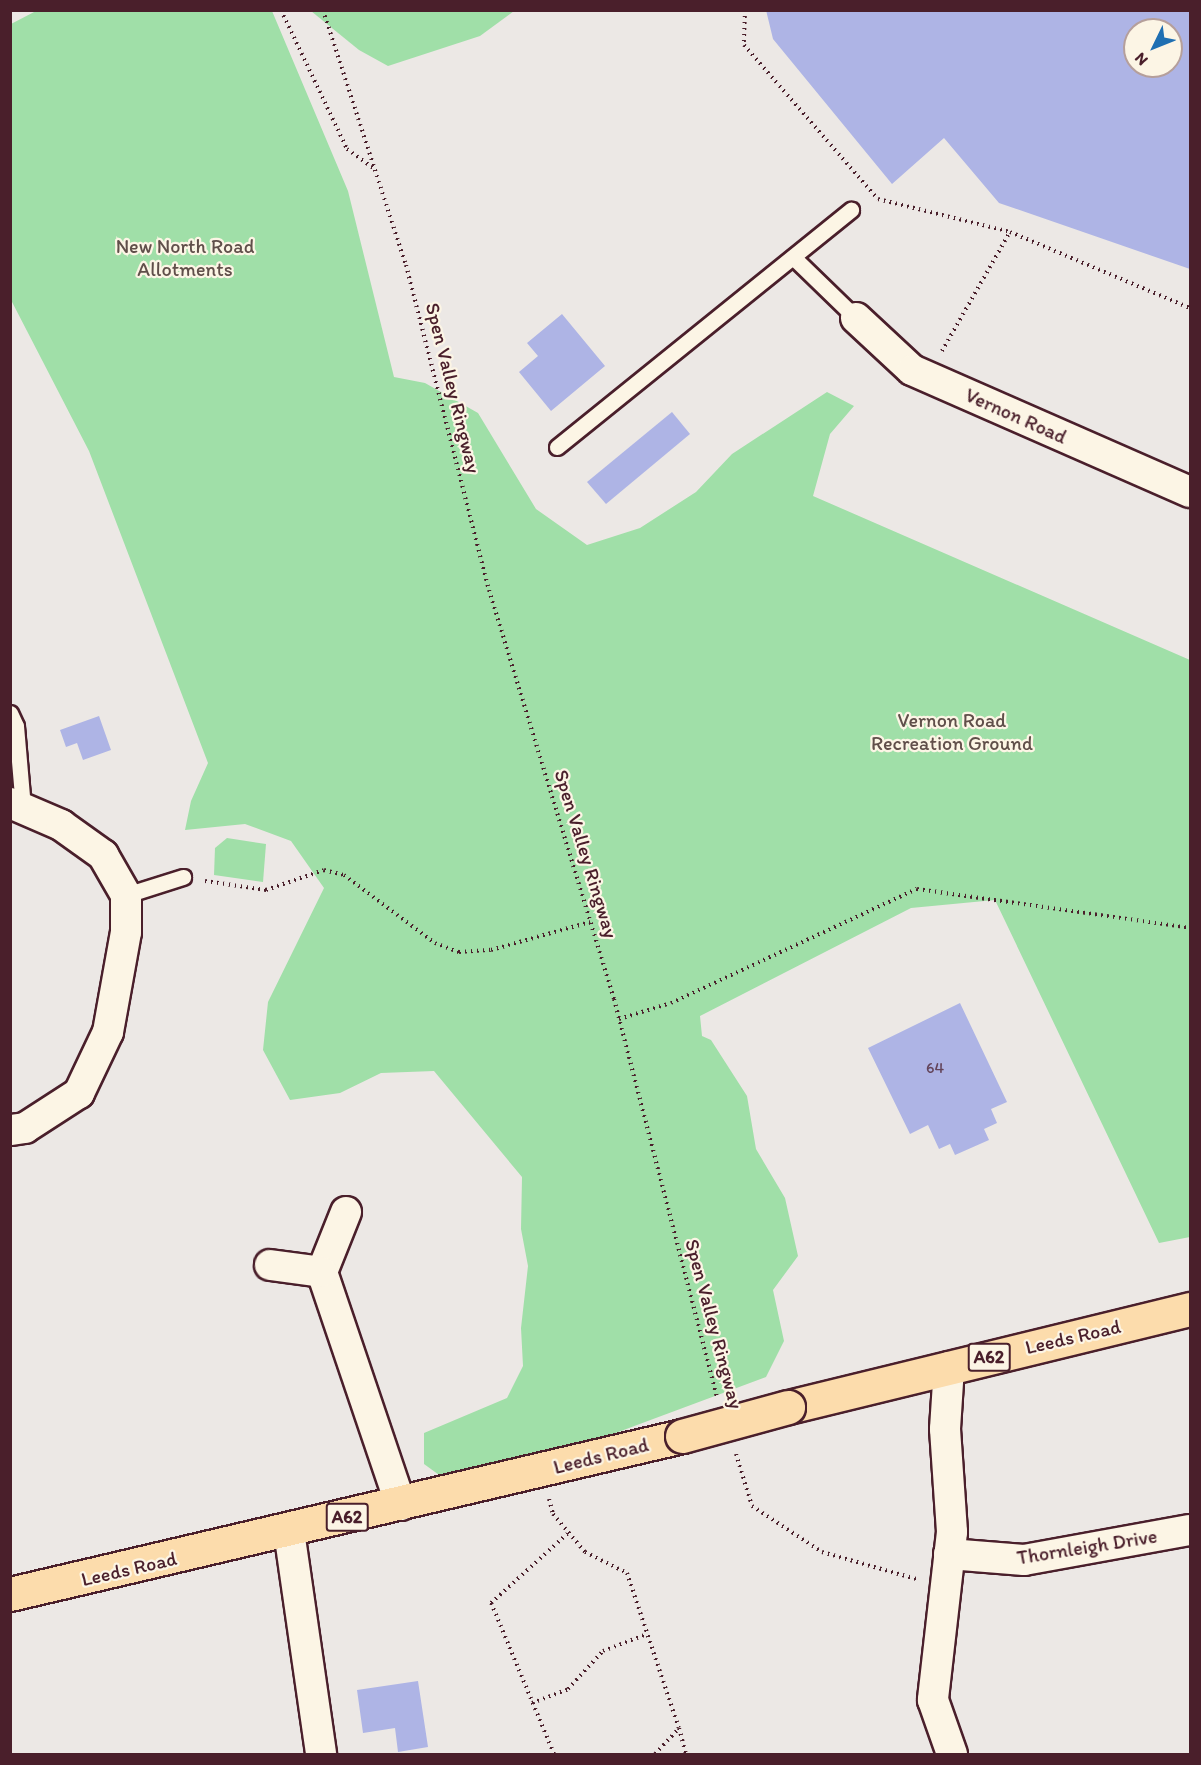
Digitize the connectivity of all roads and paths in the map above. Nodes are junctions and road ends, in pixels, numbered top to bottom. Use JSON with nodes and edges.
{"nodes":[{"id":1,"x":281,"y":10,"type":"edge"},
{"id":2,"x":323,"y":10,"type":"edge"},
{"id":3,"x":745,"y":10,"type":"edge"},
{"id":4,"x":375,"y":169,"type":"junction"},
{"id":5,"x":851,"y":210,"type":"dead end"},
{"id":6,"x":1010,"y":232,"type":"junction"},
{"id":7,"x":793,"y":257,"type":"junction"},
{"id":8,"x":1191,"y":308,"type":"edge"},
{"id":9,"x":855,"y":318,"type":"joint"},
{"id":10,"x":927,"y":376,"type":"junction"},
{"id":11,"x":557,"y":447,"type":"dead end"},
{"id":12,"x":1191,"y":492,"type":"edge"},
{"id":13,"x":10,"y":713,"type":"edge"},
{"id":14,"x":17,"y":805,"type":"edge"},
{"id":15,"x":183,"y":877,"type":"joint"},
{"id":16,"x":126,"y":895,"type":"junction"},
{"id":17,"x":591,"y":922,"type":"junction"},
{"id":18,"x":1191,"y":928,"type":"edge"},
{"id":19,"x":619,"y":1019,"type":"junction"},
{"id":20,"x":10,"y":1130,"type":"edge"},
{"id":21,"x":346,"y":1212,"type":"dead end"},
{"id":22,"x":270,"y":1265,"type":"dead end"},
{"id":23,"x":322,"y":1272,"type":"junction"},
{"id":24,"x":1191,"y":1309,"type":"edge"},
{"id":25,"x":949,"y":1367,"type":"junction"},
{"id":26,"x":717,"y":1398,"type":"dead end"},
{"id":27,"x":735,"y":1452,"type":"dead end"},
{"id":28,"x":542,"y":1470,"type":"junction"},
{"id":29,"x":401,"y":1505,"type":"junction"},
{"id":30,"x":1189,"y":1530,"type":"edge"},
{"id":31,"x":289,"y":1531,"type":"junction"},
{"id":32,"x":567,"y":1534,"type":"junction"},
{"id":33,"x":949,"y":1554,"type":"junction"},
{"id":34,"x":944,"y":1592,"type":"junction"},
{"id":35,"x":10,"y":1594,"type":"edge"},
{"id":36,"x":647,"y":1634,"type":"junction"},
{"id":37,"x":532,"y":1703,"type":"junction"},
{"id":38,"x":679,"y":1728,"type":"junction"},
{"id":39,"x":321,"y":1754,"type":"edge"},
{"id":40,"x":313,"y":1755,"type":"edge"},
{"id":41,"x":554,"y":1755,"type":"edge"},
{"id":42,"x":655,"y":1755,"type":"edge"},
{"id":43,"x":686,"y":1755,"type":"edge"},
{"id":44,"x":952,"y":1755,"type":"edge"}],
"edges":[{"from":1,"to":4,"type":"path"},
{"from":2,"to":4,"type":"path","name":"Spen Valley Ringway"},
{"from":3,"to":6,"type":"path"},
{"from":4,"to":17,"type":"path","name":"Spen Valley Ringway"},
{"from":5,"to":7,"type":"lane"},
{"from":6,"to":8,"type":"path"},
{"from":6,"to":10,"type":"path"},
{"from":7,"to":9,"type":"lane"},
{"from":7,"to":11,"type":"lane"},
{"from":9,"to":10,"type":"street","name":"Vernon Road"},
{"from":10,"to":12,"type":"street","name":"Vernon Road"},
{"from":13,"to":14,"type":"lane"},
{"from":14,"to":16,"type":"street"},
{"from":15,"to":16,"type":"lane"},
{"from":15,"to":17,"type":"path"},
{"from":16,"to":20,"type":"street"},
{"from":17,"to":19,"type":"path","name":"Spen Valley Ringway"},
{"from":18,"to":19,"type":"path"},
{"from":19,"to":26,"type":"path","name":"Spen Valley Ringway"},
{"from":21,"to":23,"type":"street"},
{"from":22,"to":23,"type":"street"},
{"from":23,"to":29,"type":"street"},
{"from":24,"to":25,"type":"main road","name":"Leeds Road","number":"A62"},
{"from":25,"to":28,"type":"main road","name":"Leeds Road","number":"A62","bridge":true},
{"from":25,"to":33,"type":"street"},
{"from":27,"to":34,"type":"path"},
{"from":28,"to":29,"type":"main road","name":"Leeds Road","number":"A62"},
{"from":28,"to":32,"type":"path"},
{"from":29,"to":31,"type":"main road","name":"Leeds Road","number":"A62"},
{"from":30,"to":33,"type":"street","name":"Thornleigh Drive"},
{"from":31,"to":35,"type":"main road","name":"Leeds Road","number":"A62"},
{"from":31,"to":39,"type":"street"},
{"from":32,"to":36,"type":"path"},
{"from":32,"to":37,"type":"path"},
{"from":33,"to":34,"type":"street"},
{"from":34,"to":44,"type":"street"},
{"from":36,"to":37,"type":"path"},
{"from":36,"to":38,"type":"path"},
{"from":37,"to":41,"type":"path"},
{"from":38,"to":42,"type":"path"},
{"from":38,"to":43,"type":"path"},
{"from":39,"to":40,"type":"lane"}]}
